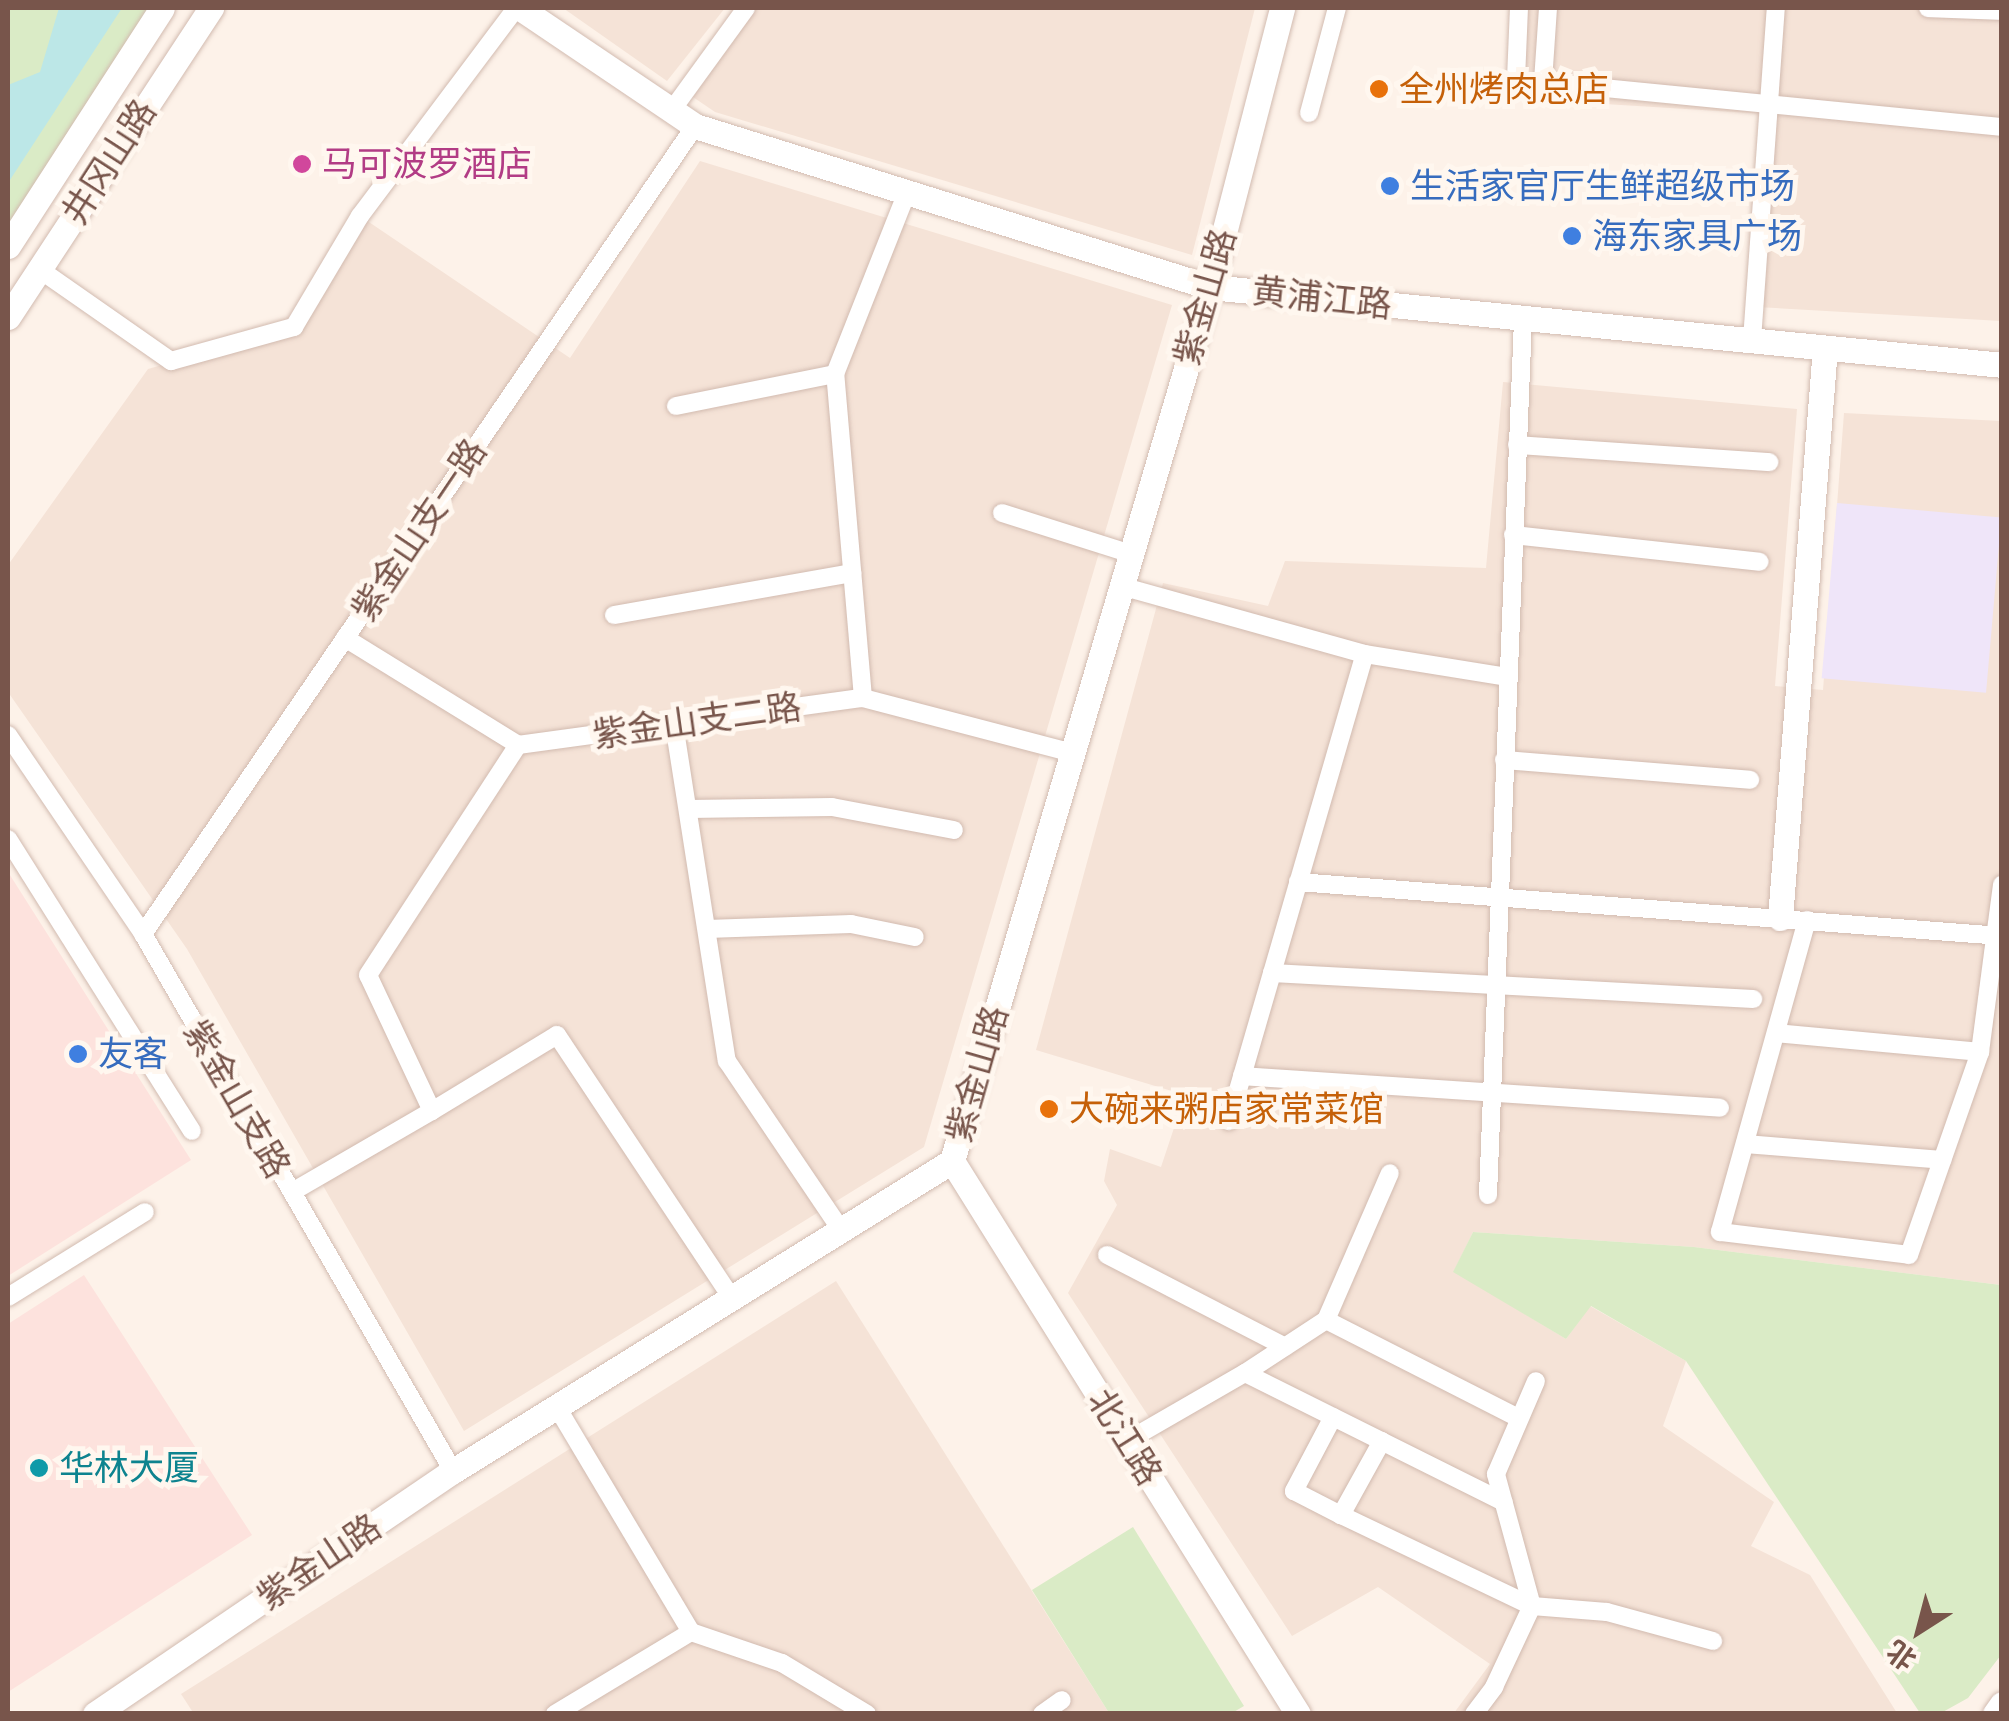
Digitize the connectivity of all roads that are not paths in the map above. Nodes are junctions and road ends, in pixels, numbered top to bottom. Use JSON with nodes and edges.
{"nodes":[{"id":1,"x":162,"y":8,"type":"edge"},
{"id":2,"x":210,"y":8,"type":"edge"},
{"id":3,"x":518,"y":8,"type":"edge"},
{"id":4,"x":746,"y":8,"type":"edge"},
{"id":5,"x":1282,"y":8,"type":"edge"},
{"id":6,"x":1337,"y":8,"type":"edge"},
{"id":7,"x":1519,"y":8,"type":"edge"},
{"id":8,"x":1548,"y":8,"type":"edge"},
{"id":9,"x":1776,"y":8,"type":"edge"},
{"id":10,"x":1928,"y":8,"type":"edge"},
{"id":11,"x":2002,"y":11,"type":"edge"},
{"id":12,"x":1516,"y":79,"type":"dead end"},
{"id":13,"x":672,"y":110,"type":"junction"},
{"id":14,"x":1309,"y":113,"type":"dead end"},
{"id":15,"x":695,"y":126,"type":"junction"},
{"id":16,"x":2002,"y":127,"type":"edge"},
{"id":17,"x":907,"y":192,"type":"junction"},
{"id":18,"x":8,"y":246,"type":"edge"},
{"id":19,"x":39,"y":269,"type":"junction"},
{"id":20,"x":1210,"y":287,"type":"junction"},
{"id":21,"x":8,"y":317,"type":"edge"},
{"id":22,"x":1523,"y":318,"type":"junction"},
{"id":23,"x":1752,"y":340,"type":"junction"},
{"id":24,"x":1825,"y":348,"type":"junction"},
{"id":25,"x":2002,"y":365,"type":"edge"},
{"id":26,"x":835,"y":374,"type":"junction"},
{"id":27,"x":676,"y":406,"type":"dead end"},
{"id":28,"x":1517,"y":445,"type":"junction"},
{"id":29,"x":1769,"y":462,"type":"dead end"},
{"id":30,"x":1002,"y":513,"type":"dead end"},
{"id":31,"x":1513,"y":535,"type":"junction"},
{"id":32,"x":1131,"y":554,"type":"junction"},
{"id":33,"x":1760,"y":562,"type":"dead end"},
{"id":34,"x":852,"y":573,"type":"junction"},
{"id":35,"x":1122,"y":586,"type":"junction"},
{"id":36,"x":614,"y":615,"type":"dead end"},
{"id":37,"x":345,"y":638,"type":"junction"},
{"id":38,"x":1365,"y":654,"type":"junction"},
{"id":39,"x":1507,"y":677,"type":"junction"},
{"id":40,"x":862,"y":698,"type":"junction"},
{"id":41,"x":674,"y":724,"type":"junction"},
{"id":42,"x":8,"y":735,"type":"edge"},
{"id":43,"x":518,"y":745,"type":"junction"},
{"id":44,"x":1072,"y":752,"type":"junction"},
{"id":45,"x":1504,"y":760,"type":"junction"},
{"id":46,"x":1750,"y":780,"type":"dead end"},
{"id":47,"x":688,"y":808,"type":"junction"},
{"id":48,"x":954,"y":830,"type":"dead end"},
{"id":49,"x":8,"y":839,"type":"edge"},
{"id":50,"x":1298,"y":882,"type":"junction"},
{"id":51,"x":2002,"y":884,"type":"edge"},
{"id":52,"x":1498,"y":897,"type":"junction"},
{"id":53,"x":1780,"y":918,"type":"junction"},
{"id":54,"x":1807,"y":920,"type":"junction"},
{"id":55,"x":706,"y":928,"type":"junction"},
{"id":56,"x":142,"y":934,"type":"junction"},
{"id":57,"x":2000,"y":936,"type":"edge"},
{"id":58,"x":914,"y":937,"type":"dead end"},
{"id":59,"x":1272,"y":973,"type":"junction"},
{"id":60,"x":1495,"y":983,"type":"junction"},
{"id":61,"x":1754,"y":999,"type":"dead end"},
{"id":62,"x":1776,"y":1033,"type":"junction"},
{"id":63,"x":1980,"y":1052,"type":"junction"},
{"id":64,"x":1242,"y":1076,"type":"junction"},
{"id":65,"x":1491,"y":1093,"type":"junction"},
{"id":66,"x":1720,"y":1108,"type":"dead end"},
{"id":67,"x":432,"y":1111,"type":"junction"},
{"id":68,"x":1229,"y":1121,"type":"dead end"},
{"id":69,"x":192,"y":1131,"type":"dead end"},
{"id":70,"x":1745,"y":1144,"type":"junction"},
{"id":71,"x":1942,"y":1160,"type":"junction"},
{"id":72,"x":952,"y":1161,"type":"junction"},
{"id":73,"x":1390,"y":1173,"type":"dead end"},
{"id":74,"x":292,"y":1192,"type":"junction"},
{"id":75,"x":1488,"y":1194,"type":"dead end"},
{"id":76,"x":146,"y":1212,"type":"dead end"},
{"id":77,"x":841,"y":1230,"type":"junction"},
{"id":78,"x":1107,"y":1255,"type":"dead end"},
{"id":79,"x":8,"y":1297,"type":"edge"},
{"id":80,"x":731,"y":1297,"type":"junction"},
{"id":81,"x":1326,"y":1320,"type":"junction"},
{"id":82,"x":1285,"y":1347,"type":"junction"},
{"id":83,"x":1245,"y":1373,"type":"junction"},
{"id":84,"x":1536,"y":1380,"type":"dead end"},
{"id":85,"x":557,"y":1406,"type":"junction"},
{"id":86,"x":1334,"y":1417,"type":"junction"},
{"id":87,"x":1518,"y":1418,"type":"junction"},
{"id":88,"x":1127,"y":1441,"type":"junction"},
{"id":89,"x":1382,"y":1441,"type":"junction"},
{"id":90,"x":453,"y":1471,"type":"junction"},
{"id":91,"x":1504,"y":1502,"type":"junction"},
{"id":92,"x":1341,"y":1515,"type":"junction"},
{"id":93,"x":1532,"y":1606,"type":"junction"},
{"id":94,"x":691,"y":1632,"type":"junction"},
{"id":95,"x":1714,"y":1642,"type":"dead end"},
{"id":96,"x":1062,"y":1700,"type":"dead end"},
{"id":97,"x":2002,"y":1704,"type":"edge"},
{"id":98,"x":95,"y":1714,"type":"edge"},
{"id":99,"x":555,"y":1714,"type":"edge"},
{"id":100,"x":867,"y":1714,"type":"edge"},
{"id":101,"x":1042,"y":1714,"type":"edge"},
{"id":102,"x":1298,"y":1714,"type":"edge"},
{"id":103,"x":1474,"y":1714,"type":"edge"},
{"id":104,"x":1995,"y":1714,"type":"edge"}],
"edges":[{"from":1,"to":18,"type":"street","name":"井冈山路"},
{"from":2,"to":19,"type":"street","name":"井冈山路"},
{"from":3,"to":13,"type":"street","name":"黄浦江路"},
{"from":3,"to":19,"type":"street"},
{"from":4,"to":13,"type":"street"},
{"from":5,"to":20,"type":"street","name":"紫金山路"},
{"from":6,"to":14,"type":"street"},
{"from":7,"to":12,"type":"street"},
{"from":8,"to":16,"type":"street"},
{"from":9,"to":23,"type":"street"},
{"from":10,"to":11,"type":"street"},
{"from":13,"to":15,"type":"street","name":"黄浦江路"},
{"from":15,"to":17,"type":"street","name":"黄浦江路"},
{"from":15,"to":37,"type":"street","name":"紫金山支一路"},
{"from":17,"to":20,"type":"street","name":"黄浦江路"},
{"from":17,"to":26,"type":"street"},
{"from":19,"to":21,"type":"street","name":"井冈山路"},
{"from":20,"to":22,"type":"street","name":"黄浦江路"},
{"from":20,"to":32,"type":"street","name":"紫金山路"},
{"from":22,"to":23,"type":"street","name":"黄浦江路"},
{"from":22,"to":28,"type":"street"},
{"from":23,"to":24,"type":"street","name":"黄浦江路"},
{"from":24,"to":25,"type":"street","name":"黄浦江路"},
{"from":24,"to":53,"type":"street"},
{"from":26,"to":27,"type":"street"},
{"from":26,"to":34,"type":"street"},
{"from":28,"to":29,"type":"street"},
{"from":28,"to":31,"type":"street"},
{"from":30,"to":32,"type":"street"},
{"from":31,"to":33,"type":"street"},
{"from":31,"to":39,"type":"street"},
{"from":32,"to":35,"type":"street","name":"紫金山路"},
{"from":34,"to":36,"type":"street"},
{"from":34,"to":40,"type":"street"},
{"from":35,"to":38,"type":"street"},
{"from":35,"to":44,"type":"street","name":"紫金山路"},
{"from":37,"to":43,"type":"street"},
{"from":37,"to":56,"type":"street","name":"紫金山支一路"},
{"from":38,"to":39,"type":"street"},
{"from":38,"to":50,"type":"street"},
{"from":39,"to":45,"type":"street"},
{"from":40,"to":41,"type":"street","name":"紫金山支二路"},
{"from":40,"to":44,"type":"street","name":"紫金山支二路"},
{"from":41,"to":43,"type":"street","name":"紫金山支二路"},
{"from":41,"to":47,"type":"street"},
{"from":42,"to":56,"type":"street","name":"紫金山支路"},
{"from":43,"to":67,"type":"street"},
{"from":44,"to":72,"type":"street","name":"紫金山路"},
{"from":45,"to":46,"type":"street"},
{"from":45,"to":52,"type":"street"},
{"from":47,"to":48,"type":"street"},
{"from":47,"to":55,"type":"street"},
{"from":49,"to":69,"type":"street"},
{"from":50,"to":52,"type":"street"},
{"from":50,"to":59,"type":"street"},
{"from":51,"to":57,"type":"street"},
{"from":52,"to":53,"type":"street"},
{"from":52,"to":60,"type":"street"},
{"from":53,"to":54,"type":"street"},
{"from":54,"to":57,"type":"street"},
{"from":54,"to":62,"type":"street"},
{"from":55,"to":58,"type":"street"},
{"from":55,"to":77,"type":"street"},
{"from":56,"to":74,"type":"street","name":"紫金山支路"},
{"from":57,"to":63,"type":"street"},
{"from":59,"to":60,"type":"street"},
{"from":59,"to":64,"type":"street"},
{"from":60,"to":61,"type":"street"},
{"from":60,"to":65,"type":"street"},
{"from":62,"to":63,"type":"street"},
{"from":62,"to":70,"type":"street"},
{"from":63,"to":71,"type":"street"},
{"from":64,"to":65,"type":"street"},
{"from":64,"to":68,"type":"street"},
{"from":65,"to":66,"type":"street"},
{"from":65,"to":75,"type":"street"},
{"from":67,"to":74,"type":"street"},
{"from":67,"to":80,"type":"street"},
{"from":70,"to":71,"type":"street"},
{"from":70,"to":71,"type":"street"},
{"from":72,"to":77,"type":"street","name":"紫金山路"},
{"from":72,"to":88,"type":"street","name":"北江路"},
{"from":73,"to":81,"type":"street"},
{"from":74,"to":90,"type":"street","name":"紫金山支路"},
{"from":76,"to":79,"type":"street"},
{"from":77,"to":80,"type":"street","name":"紫金山路"},
{"from":78,"to":82,"type":"street"},
{"from":80,"to":85,"type":"street","name":"紫金山路"},
{"from":81,"to":82,"type":"street"},
{"from":81,"to":87,"type":"street"},
{"from":82,"to":83,"type":"street"},
{"from":83,"to":86,"type":"street"},
{"from":83,"to":88,"type":"street"},
{"from":84,"to":87,"type":"street"},
{"from":85,"to":90,"type":"street","name":"紫金山路"},
{"from":85,"to":94,"type":"street"},
{"from":86,"to":89,"type":"street"},
{"from":86,"to":92,"type":"street"},
{"from":87,"to":91,"type":"street"},
{"from":88,"to":102,"type":"street","name":"北江路"},
{"from":89,"to":91,"type":"street"},
{"from":89,"to":92,"type":"street"},
{"from":90,"to":98,"type":"street","name":"紫金山路"},
{"from":91,"to":93,"type":"street"},
{"from":92,"to":93,"type":"street"},
{"from":93,"to":95,"type":"street"},
{"from":93,"to":103,"type":"street"},
{"from":94,"to":99,"type":"street"},
{"from":94,"to":100,"type":"street"},
{"from":96,"to":101,"type":"street"},
{"from":97,"to":104,"type":"street"}]}
